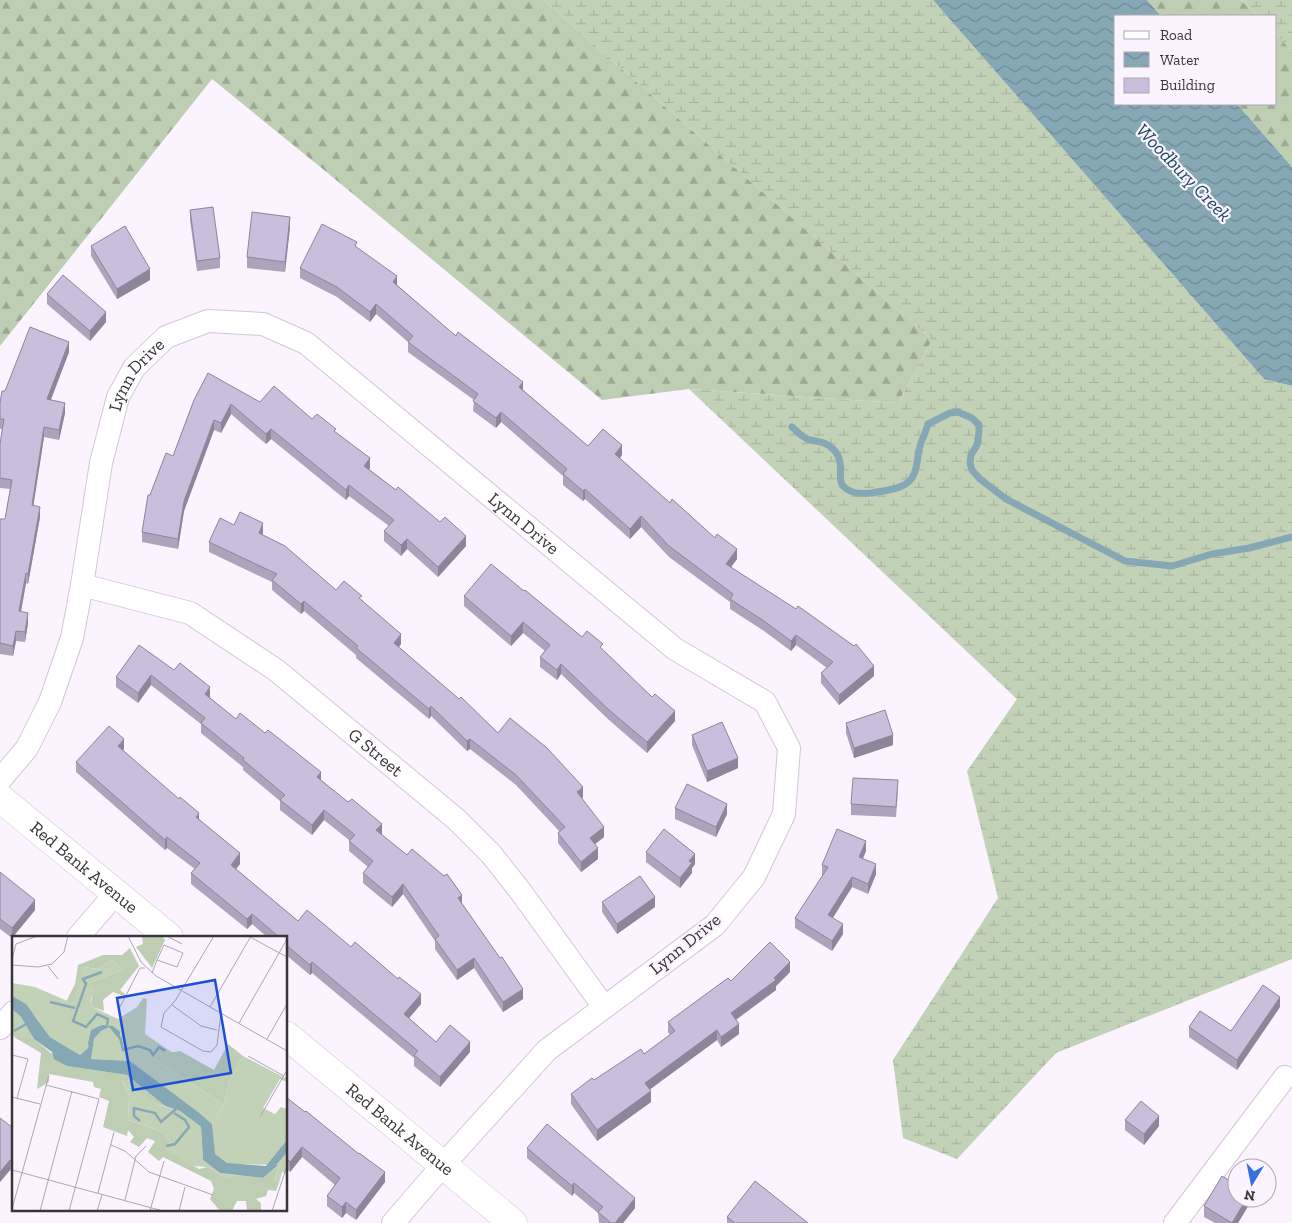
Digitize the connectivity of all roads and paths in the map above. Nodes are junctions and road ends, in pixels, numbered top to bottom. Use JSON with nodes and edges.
{"nodes":[{"id":1,"x":82,"y":585,"type":"junction"},
{"id":2,"x":0,"y":780,"type":"edge"},
{"id":3,"x":0,"y":798,"type":"edge"},
{"id":4,"x":116,"y":893,"type":"junction"},
{"id":5,"x":79,"y":936,"type":"edge"},
{"id":6,"x":167,"y":936,"type":"edge"},
{"id":7,"x":604,"y":1007,"type":"junction"},
{"id":8,"x":12,"y":1014,"type":"edge"},
{"id":9,"x":0,"y":1028,"type":"edge"},
{"id":10,"x":288,"y":1037,"type":"edge"},
{"id":11,"x":1284,"y":1077,"type":"dead end"},
{"id":12,"x":443,"y":1165,"type":"junction"},
{"id":13,"x":393,"y":1223,"type":"edge"},
{"id":14,"x":514,"y":1223,"type":"edge"},
{"id":15,"x":1175,"y":1223,"type":"edge"}],
"edges":[{"from":1,"to":2,"type":"street","name":"Lynn Drive"},
{"from":1,"to":7,"type":"street","name":"G Street"},
{"from":1,"to":7,"type":"street","name":"Lynn Drive"},
{"from":3,"to":4,"type":"street","name":"Red Bank Avenue"},
{"from":4,"to":5,"type":"street"},
{"from":4,"to":6,"type":"street","name":"Red Bank Avenue"},
{"from":7,"to":12,"type":"street","name":"Lynn Drive"},
{"from":8,"to":9,"type":"street"},
{"from":10,"to":12,"type":"street","name":"Red Bank Avenue"},
{"from":11,"to":15,"type":"street"},
{"from":12,"to":13,"type":"street","name":"Lynn Drive"},
{"from":12,"to":14,"type":"street","name":"Red Bank Avenue"}]}
